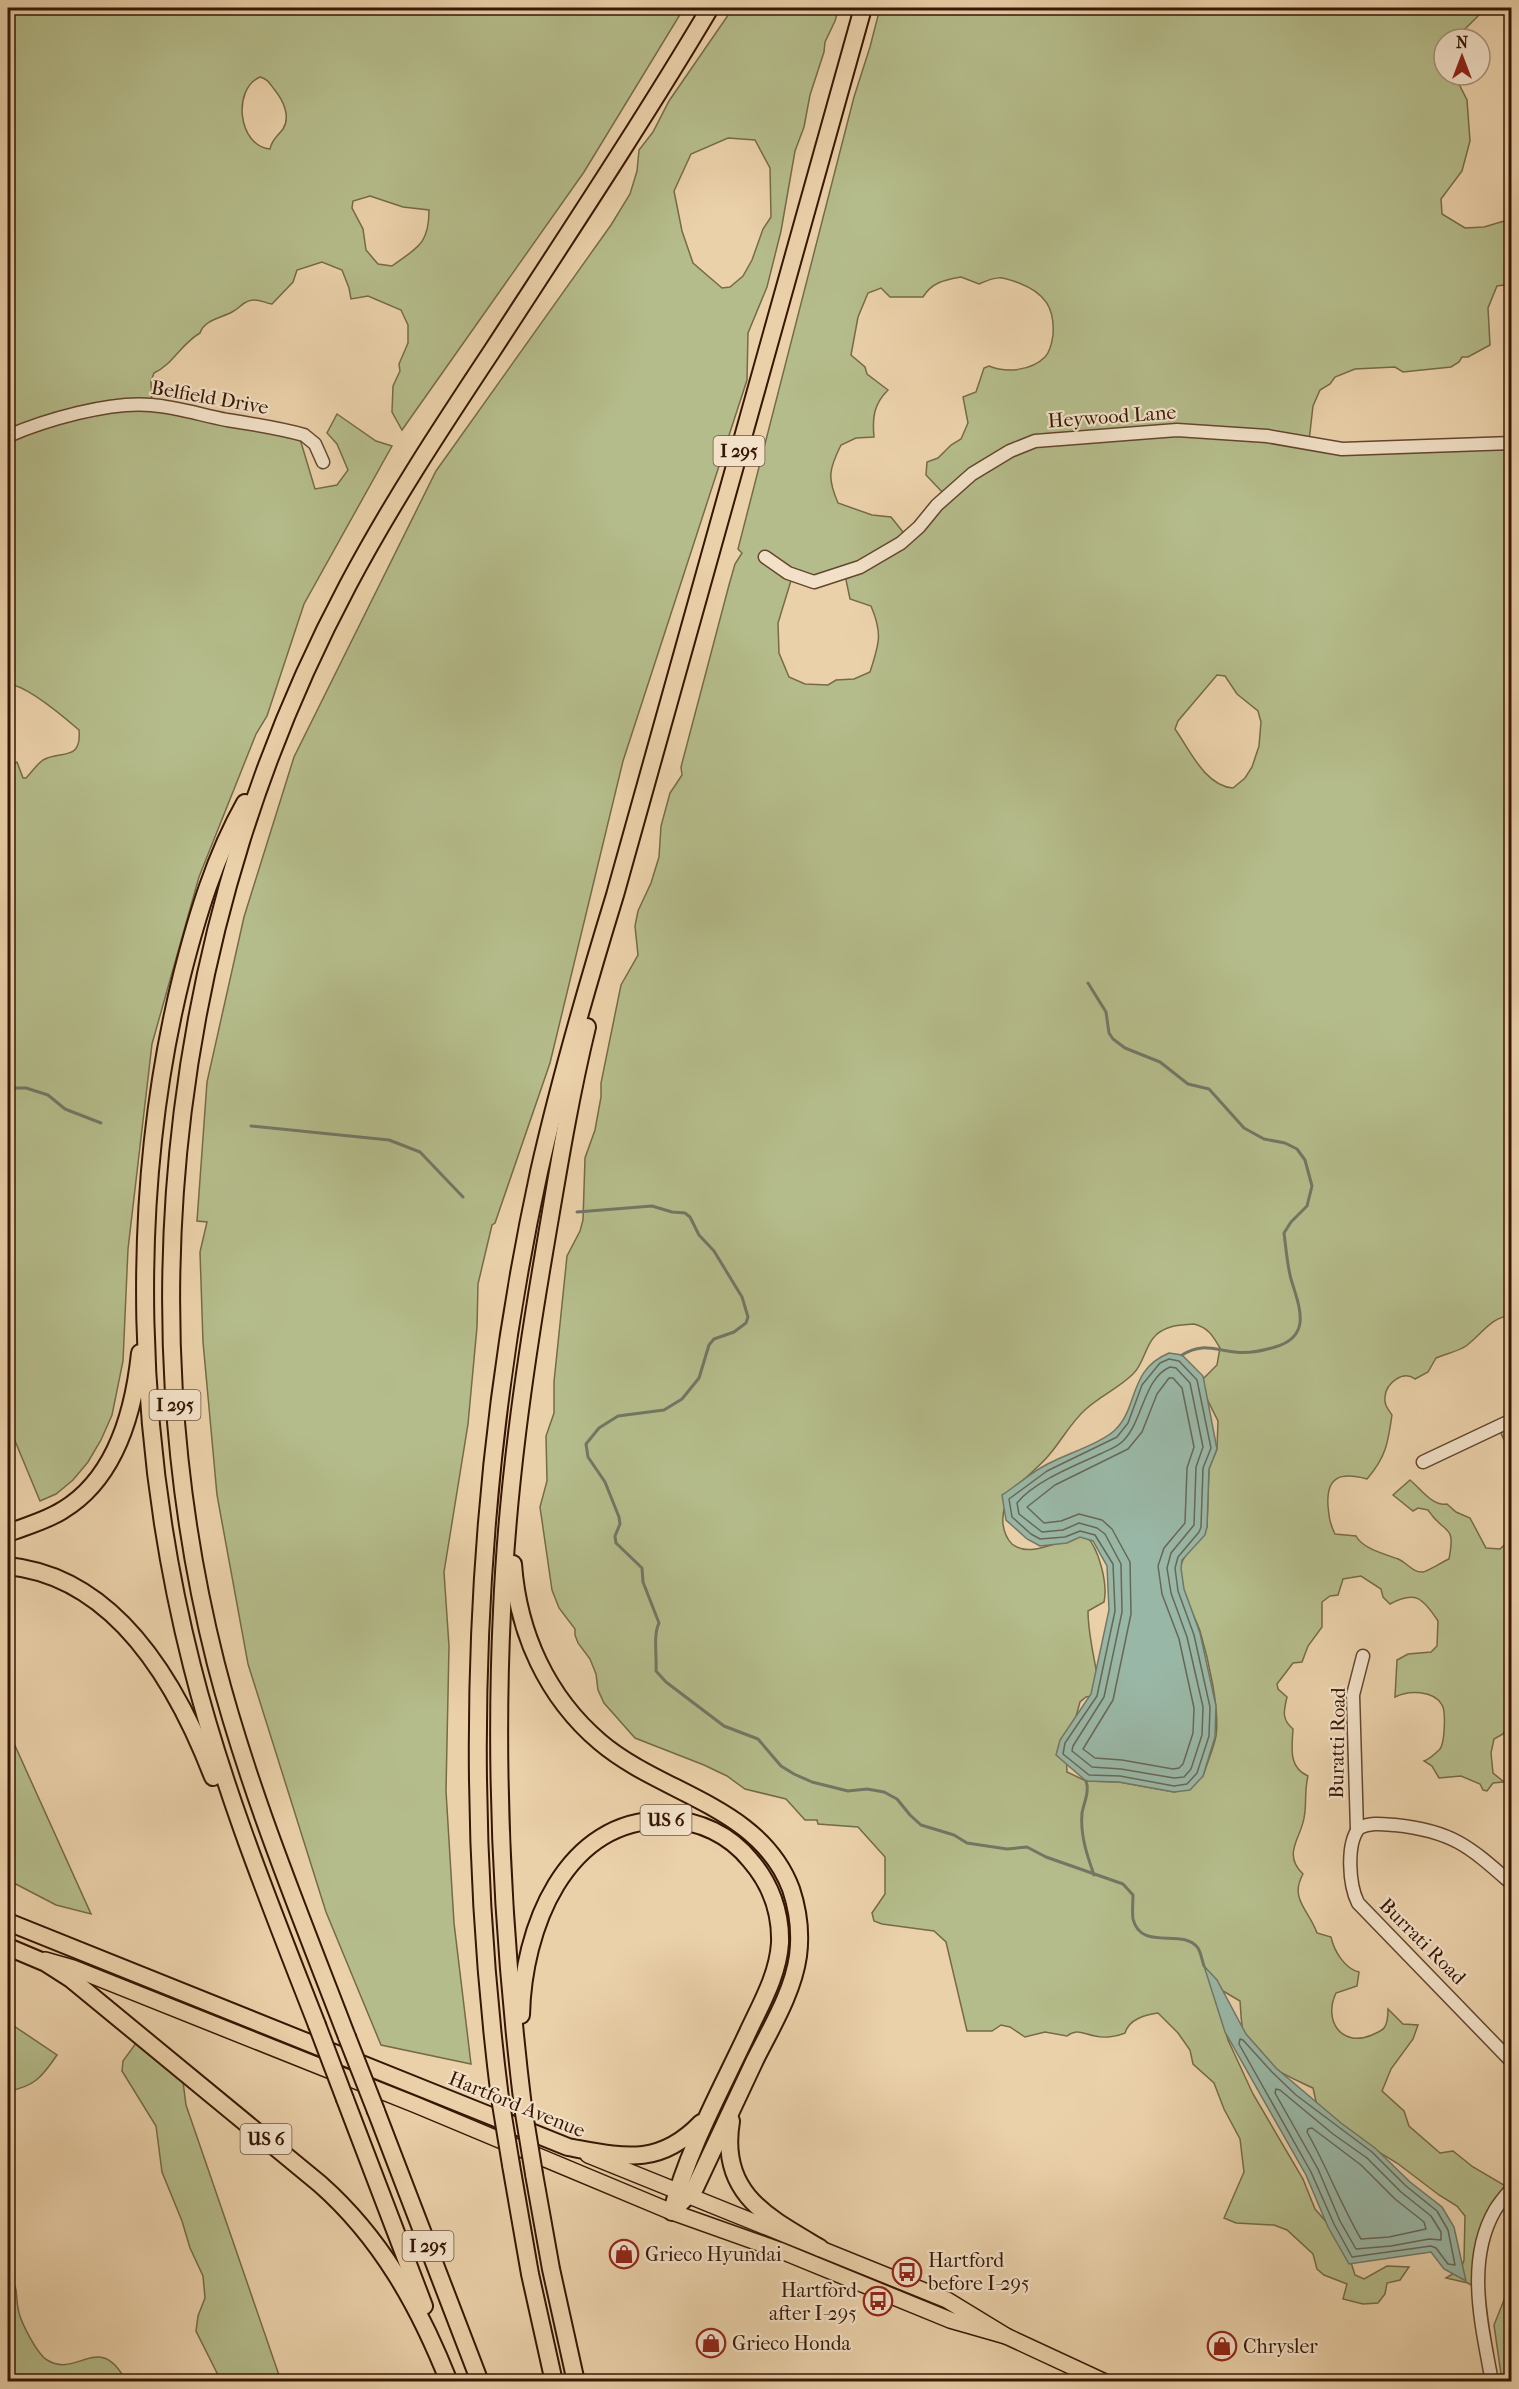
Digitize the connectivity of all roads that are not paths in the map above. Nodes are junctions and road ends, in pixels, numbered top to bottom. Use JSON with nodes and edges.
{"nodes":[{"id":1,"x":710,"y":8,"type":"edge"},
{"id":2,"x":863,"y":8,"type":"edge"},
{"id":3,"x":8,"y":436,"type":"edge"},
{"id":4,"x":1512,"y":443,"type":"edge"},
{"id":5,"x":323,"y":462,"type":"dead end"},
{"id":6,"x":765,"y":557,"type":"dead end"},
{"id":7,"x":269,"y":758,"type":"junction"},
{"id":8,"x":615,"y":895,"type":"junction"},
{"id":9,"x":146,"y":1287,"type":"junction"},
{"id":10,"x":1512,"y":1420,"type":"edge"},
{"id":11,"x":517,"y":1431,"type":"junction"},
{"id":12,"x":1423,"y":1462,"type":"dead end"},
{"id":13,"x":8,"y":1533,"type":"edge"},
{"id":14,"x":8,"y":1566,"type":"edge"},
{"id":15,"x":1363,"y":1656,"type":"dead end"},
{"id":16,"x":1357,"y":1830,"type":"junction"},
{"id":17,"x":1512,"y":1884,"type":"edge"},
{"id":18,"x":275,"y":1917,"type":"junction"},
{"id":19,"x":8,"y":1922,"type":"edge"},
{"id":20,"x":8,"y":1947,"type":"edge"},
{"id":21,"x":25,"y":1954,"type":"junction"},
{"id":22,"x":1512,"y":2062,"type":"edge"},
{"id":23,"x":735,"y":2101,"type":"junction"},
{"id":24,"x":714,"y":2105,"type":"junction"},
{"id":25,"x":523,"y":2107,"type":"junction"},
{"id":26,"x":568,"y":2147,"type":"junction"},
{"id":27,"x":1512,"y":2188,"type":"edge"},
{"id":28,"x":683,"y":2193,"type":"junction"},
{"id":29,"x":672,"y":2212,"type":"junction"},
{"id":30,"x":820,"y":2248,"type":"junction"},
{"id":31,"x":1006,"y":2336,"type":"junction"},
{"id":32,"x":448,"y":2380,"type":"edge"},
{"id":33,"x":480,"y":2382,"type":"edge"},
{"id":34,"x":554,"y":2382,"type":"edge"},
{"id":35,"x":576,"y":2382,"type":"edge"},
{"id":36,"x":1105,"y":2382,"type":"edge"},
{"id":37,"x":1492,"y":2382,"type":"edge"}],
"edges":[{"from":1,"to":7,"type":"highway","number":"I 295"},
{"from":2,"to":8,"type":"highway","number":"I 295"},
{"from":3,"to":5,"type":"street","name":"Belfield Drive"},
{"from":4,"to":6,"type":"street","name":"Heywood Lane"},
{"from":7,"to":9,"type":"highway"},
{"from":7,"to":33,"type":"highway","number":"I 295","bridge":true},
{"from":8,"to":11,"type":"highway"},
{"from":8,"to":34,"type":"highway","number":"I 295","bridge":true},
{"from":9,"to":13,"type":"highway"},
{"from":9,"to":18,"type":"highway"},
{"from":10,"to":12,"type":"street"},
{"from":11,"to":23,"type":"highway"},
{"from":11,"to":25,"type":"highway"},
{"from":14,"to":18,"type":"highway"},
{"from":15,"to":16,"type":"street","name":"Buratti Road"},
{"from":16,"to":17,"type":"street"},
{"from":16,"to":22,"type":"street","name":"Burrati Road"},
{"from":18,"to":32,"type":"highway","bridge":true},
{"from":19,"to":26,"type":"highway","name":"Hartford Avenue"},
{"from":20,"to":21,"type":"highway","name":"Hartford Avenue","number":"US 6"},
{"from":21,"to":29,"type":"main road","name":"Hartford Avenue"},
{"from":21,"to":32,"type":"highway","number":"US 6"},
{"from":23,"to":28,"type":"highway"},
{"from":23,"to":30,"type":"highway"},
{"from":24,"to":25,"type":"highway","number":"US 6"},
{"from":24,"to":26,"type":"highway"},
{"from":24,"to":28,"type":"highway"},
{"from":25,"to":35,"type":"highway","number":"US 6","bridge":true},
{"from":26,"to":28,"type":"main road","name":"Hartford Avenue"},
{"from":27,"to":37,"type":"street"},
{"from":28,"to":29,"type":"highway"},
{"from":28,"to":30,"type":"main road","name":"Hartford Avenue"},
{"from":29,"to":31,"type":"main road","name":"Hartford Avenue"},
{"from":30,"to":31,"type":"main road","name":"Hartford Avenue"},
{"from":31,"to":36,"type":"main road","name":"Hartford Avenue"}]}
